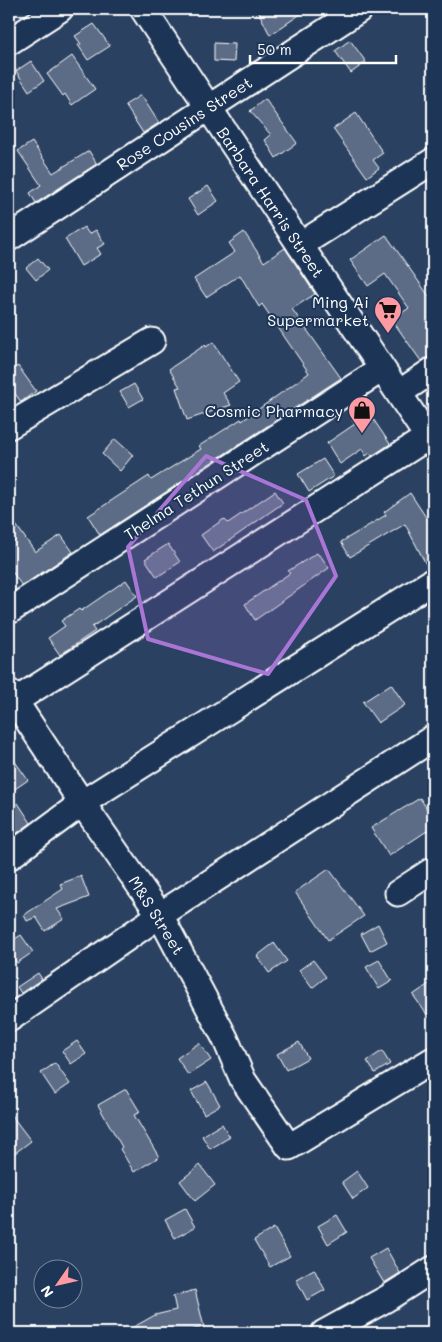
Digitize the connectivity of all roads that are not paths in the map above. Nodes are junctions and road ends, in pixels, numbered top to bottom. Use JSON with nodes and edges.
{"nodes":[{"id":1,"x":60,"y":9,"type":"edge"},
{"id":2,"x":143,"y":9,"type":"edge"},
{"id":3,"x":360,"y":9,"type":"edge"},
{"id":4,"x":9,"y":42,"type":"edge"},
{"id":5,"x":208,"y":108,"type":"junction"},
{"id":6,"x":433,"y":161,"type":"edge"},
{"id":7,"x":9,"y":238,"type":"edge"},
{"id":8,"x":300,"y":246,"type":"junction"},
{"id":9,"x":152,"y":341,"type":"dead end"},
{"id":10,"x":382,"y":369,"type":"junction"},
{"id":11,"x":433,"y":370,"type":"edge"},
{"id":12,"x":399,"y":393,"type":"junction"},
{"id":13,"x":9,"y":426,"type":"edge"},
{"id":14,"x":431,"y":441,"type":"edge"},
{"id":15,"x":433,"y":581,"type":"edge"},
{"id":16,"x":9,"y":611,"type":"edge"},
{"id":17,"x":12,"y":696,"type":"edge"},
{"id":18,"x":433,"y":738,"type":"edge"},
{"id":19,"x":82,"y":803,"type":"junction"},
{"id":20,"x":9,"y":857,"type":"edge"},
{"id":21,"x":433,"y":870,"type":"edge"},
{"id":22,"x":398,"y":893,"type":"dead end"},
{"id":23,"x":160,"y":915,"type":"junction"},
{"id":24,"x":9,"y":1020,"type":"edge"},
{"id":25,"x":433,"y":1060,"type":"edge"},
{"id":26,"x":433,"y":1269,"type":"edge"},
{"id":27,"x":324,"y":1333,"type":"edge"}],
"edges":[{"from":1,"to":4,"type":"street"},
{"from":2,"to":5,"type":"street","name":"Barbara Harris Street"},
{"from":3,"to":5,"type":"street","name":"Rose Cousins Street"},
{"from":5,"to":7,"type":"street","name":"Rose Cousins Street"},
{"from":5,"to":8,"type":"street","name":"Barbara Harris Street"},
{"from":6,"to":8,"type":"street"},
{"from":8,"to":10,"type":"street","name":"Barbara Harris Street"},
{"from":9,"to":13,"type":"street"},
{"from":10,"to":12,"type":"street","name":"Barbara Harris Street"},
{"from":10,"to":16,"type":"street","name":"Thelma Tethun Street"},
{"from":11,"to":12,"type":"street"},
{"from":12,"to":14,"type":"street","name":"Barbara Harris Street"},
{"from":14,"to":17,"type":"street"},
{"from":15,"to":19,"type":"street"},
{"from":17,"to":19,"type":"street","name":"M&S Street"},
{"from":18,"to":23,"type":"street"},
{"from":19,"to":20,"type":"street"},
{"from":19,"to":23,"type":"street","name":"M&S Street"},
{"from":21,"to":22,"type":"street"},
{"from":23,"to":24,"type":"street"},
{"from":23,"to":25,"type":"street","name":"M&S Street"},
{"from":26,"to":27,"type":"street"}]}
